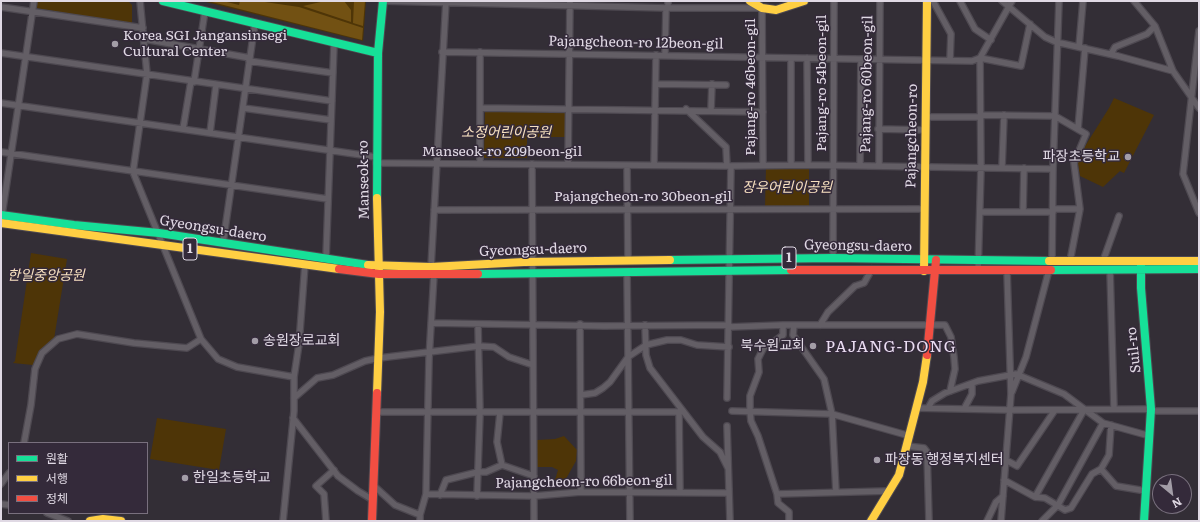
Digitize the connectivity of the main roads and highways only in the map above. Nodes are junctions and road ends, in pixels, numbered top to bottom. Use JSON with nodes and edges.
{"nodes":[{"id":1,"x":163,"y":1,"type":"edge"},
{"id":2,"x":383,"y":1,"type":"edge"},
{"id":3,"x":750,"y":1,"type":"edge"},
{"id":4,"x":804,"y":1,"type":"edge"},
{"id":5,"x":927,"y":1,"type":"edge"},
{"id":6,"x":378,"y":53,"type":"junction"},
{"id":7,"x":1,"y":217,"type":"edge"},
{"id":8,"x":118,"y":229,"type":"junction"},
{"id":9,"x":95,"y":236,"type":"junction"},
{"id":10,"x":924,"y":260,"type":"junction"},
{"id":11,"x":936,"y":260,"type":"junction"},
{"id":12,"x":1141,"y":260,"type":"junction"},
{"id":13,"x":347,"y":261,"type":"junction"},
{"id":14,"x":1199,"y":261,"type":"edge"},
{"id":15,"x":430,"y":269,"type":"junction"},
{"id":16,"x":532,"y":269,"type":"junction"},
{"id":17,"x":1141,"y":269,"type":"junction"},
{"id":18,"x":1199,"y":269,"type":"edge"},
{"id":19,"x":345,"y":270,"type":"junction"},
{"id":20,"x":379,"y":270,"type":"junction"},
{"id":21,"x":924,"y":271,"type":"junction"},
{"id":22,"x":935,"y":271,"type":"junction"},
{"id":23,"x":409,"y":274,"type":"junction"},
{"id":24,"x":90,"y":521,"type":"edge"},
{"id":25,"x":121,"y":521,"type":"edge"},
{"id":26,"x":372,"y":521,"type":"edge"},
{"id":27,"x":871,"y":521,"type":"edge"},
{"id":28,"x":1144,"y":521,"type":"edge"}],
"edges":[{"from":1,"to":6,"type":"main road"},
{"from":2,"to":6,"type":"main road","name":"Manseok-ro"},
{"from":3,"to":4,"type":"main road"},
{"from":5,"to":10,"type":"main road","name":"Pajangcheon-ro"},
{"from":6,"to":20,"type":"main road","name":"Manseok-ro"},
{"from":7,"to":8,"type":"main road","name":"Gyeongsu-daero","number":"1"},
{"from":7,"to":9,"type":"main road","name":"Gyeongsu-daero","number":"1"},
{"from":8,"to":9,"type":"main road"},
{"from":8,"to":13,"type":"main road","name":"Gyeongsu-daero","number":"1"},
{"from":9,"to":19,"type":"main road","name":"Gyeongsu-daero","number":"1"},
{"from":10,"to":11,"type":"main road","name":"Gyeongsu-daero","number":"1"},
{"from":10,"to":16,"type":"main road","name":"Gyeongsu-daero","number":"1"},
{"from":10,"to":21,"type":"main road","name":"Pajangcheon-ro"},
{"from":11,"to":12,"type":"main road","name":"Gyeongsu-daero","number":"1"},
{"from":11,"to":22,"type":"main road"},
{"from":12,"to":14,"type":"main road","name":"Gyeongsu-daero","number":"1"},
{"from":12,"to":17,"type":"main road","name":"Suil-ro"},
{"from":13,"to":19,"type":"main road"},
{"from":13,"to":20,"type":"main road","name":"Gyeongsu-daero","number":"1"},
{"from":15,"to":16,"type":"main road","name":"Gyeongsu-daero","number":"1"},
{"from":15,"to":16,"type":"main road","name":"Gyeongsu-daero","number":"1"},
{"from":15,"to":20,"type":"main road","name":"Gyeongsu-daero","number":"1"},
{"from":15,"to":23,"type":"main road","name":"Gyeongsu-daero","number":"1"},
{"from":15,"to":23,"type":"main road"},
{"from":16,"to":21,"type":"main road","name":"Gyeongsu-daero","number":"1"},
{"from":17,"to":18,"type":"main road","name":"Gyeongsu-daero","number":"1"},
{"from":17,"to":22,"type":"main road","name":"Gyeongsu-daero","number":"1"},
{"from":17,"to":28,"type":"main road","name":"Suil-ro"},
{"from":19,"to":20,"type":"main road","name":"Gyeongsu-daero","number":"1"},
{"from":20,"to":23,"type":"main road","name":"Gyeongsu-daero","number":"1"},
{"from":20,"to":26,"type":"main road","name":"Manseok-ro"},
{"from":21,"to":22,"type":"main road","name":"Gyeongsu-daero","number":"1"},
{"from":22,"to":27,"type":"main road"},
{"from":24,"to":25,"type":"main road"}]}
